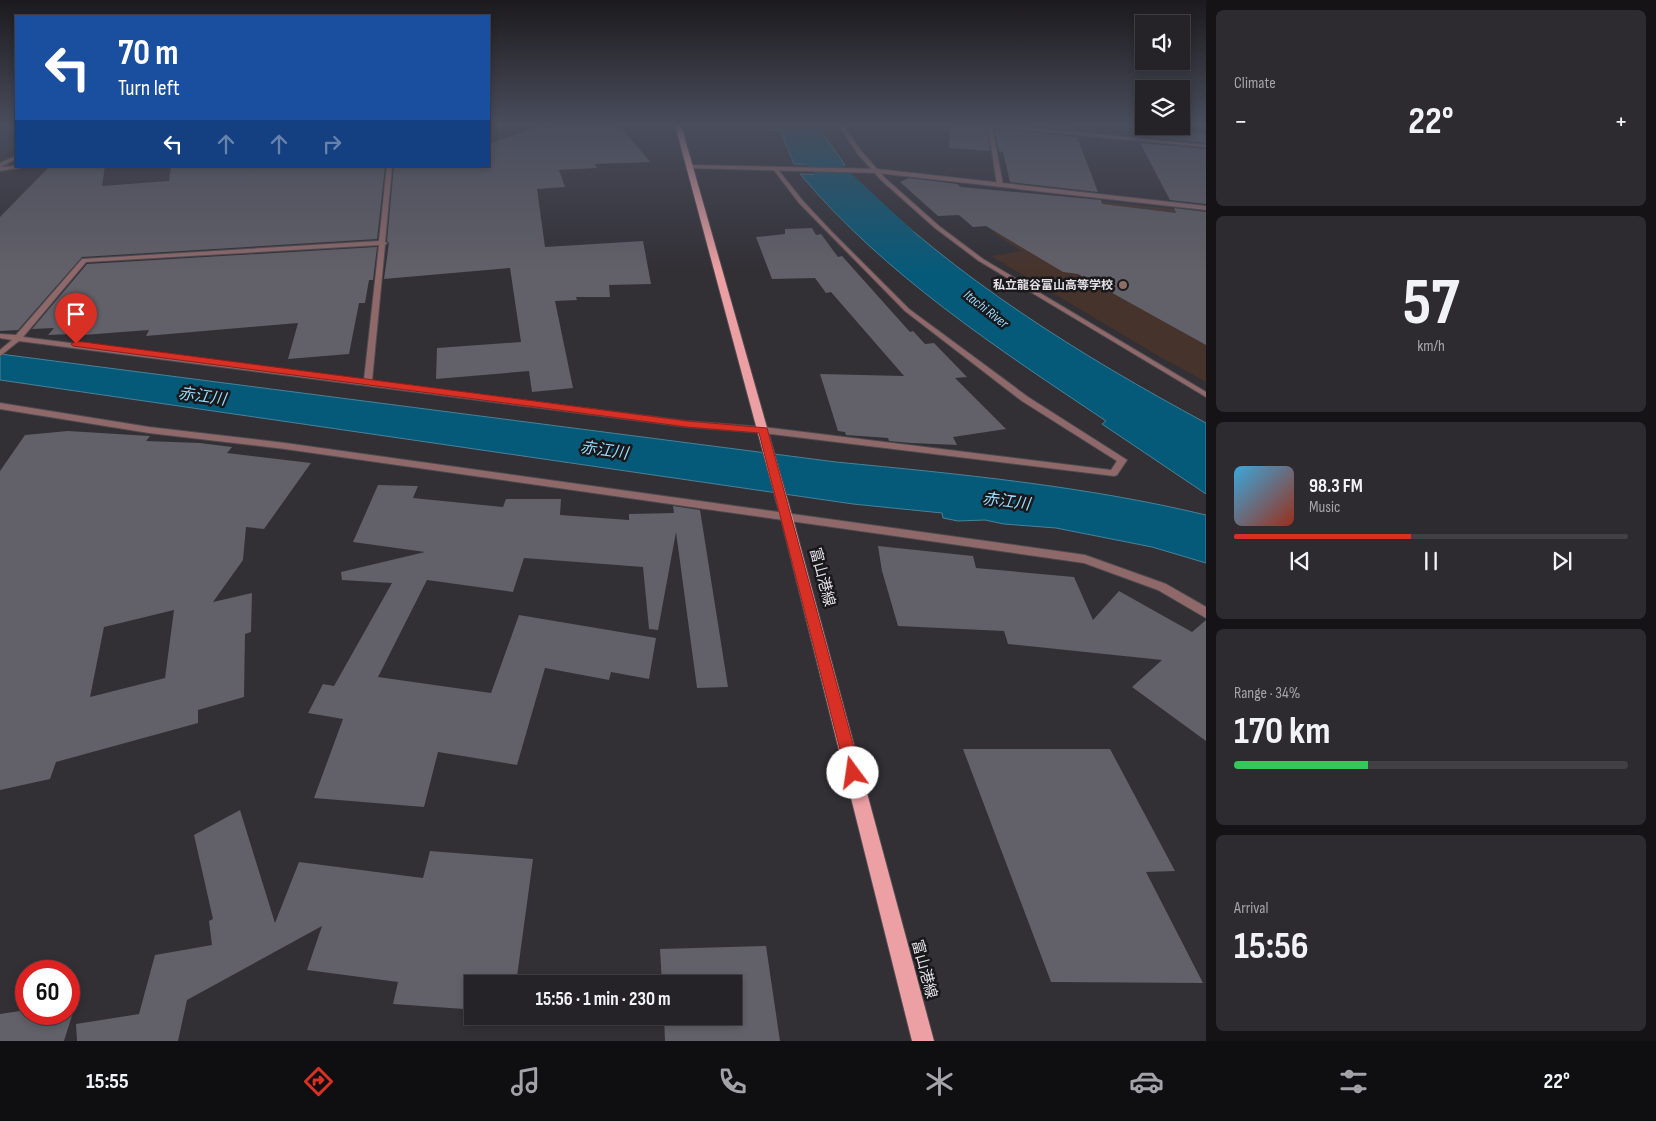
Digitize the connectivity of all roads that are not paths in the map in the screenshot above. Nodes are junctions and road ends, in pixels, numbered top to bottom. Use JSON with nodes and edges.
{"nodes":[{"id":1,"x":389,"y":174,"type":"edge"},
{"id":2,"x":691,"y":174,"type":"edge"},
{"id":3,"x":783,"y":174,"type":"edge"},
{"id":4,"x":880,"y":174,"type":"edge"},
{"id":5,"x":900,"y":174,"type":"edge"},
{"id":6,"x":998,"y":174,"type":"edge"},
{"id":7,"x":1000,"y":185,"type":"junction"},
{"id":8,"x":1206,"y":208,"type":"edge"},
{"id":9,"x":384,"y":243,"type":"junction"},
{"id":10,"x":0,"y":336,"type":"edge"},
{"id":11,"x":19,"y":337,"type":"junction"},
{"id":12,"x":0,"y":354,"type":"edge"},
{"id":13,"x":368,"y":382,"type":"junction"},
{"id":14,"x":1206,"y":395,"type":"edge"},
{"id":15,"x":0,"y":406,"type":"edge"},
{"id":16,"x":763,"y":430,"type":"junction"},
{"id":17,"x":785,"y":512,"type":"junction"},
{"id":18,"x":1206,"y":612,"type":"edge"},
{"id":19,"x":923,"y":1041,"type":"edge"}],
"edges":[{"from":1,"to":9,"type":"street"},
{"from":2,"to":16,"type":"main road","name":"富山港線"},
{"from":3,"to":16,"type":"street"},
{"from":4,"to":14,"type":"street"},
{"from":5,"to":7,"type":"street"},
{"from":6,"to":7,"type":"street"},
{"from":7,"to":8,"type":"street"},
{"from":9,"to":11,"type":"street"},
{"from":9,"to":13,"type":"street"},
{"from":10,"to":11,"type":"street"},
{"from":11,"to":12,"type":"street"},
{"from":11,"to":13,"type":"street"},
{"from":13,"to":16,"type":"street"},
{"from":15,"to":17,"type":"street"},
{"from":16,"to":17,"type":"main road","name":"富山港線"},
{"from":17,"to":18,"type":"street"},
{"from":17,"to":19,"type":"main road","name":"富山港線"}]}
